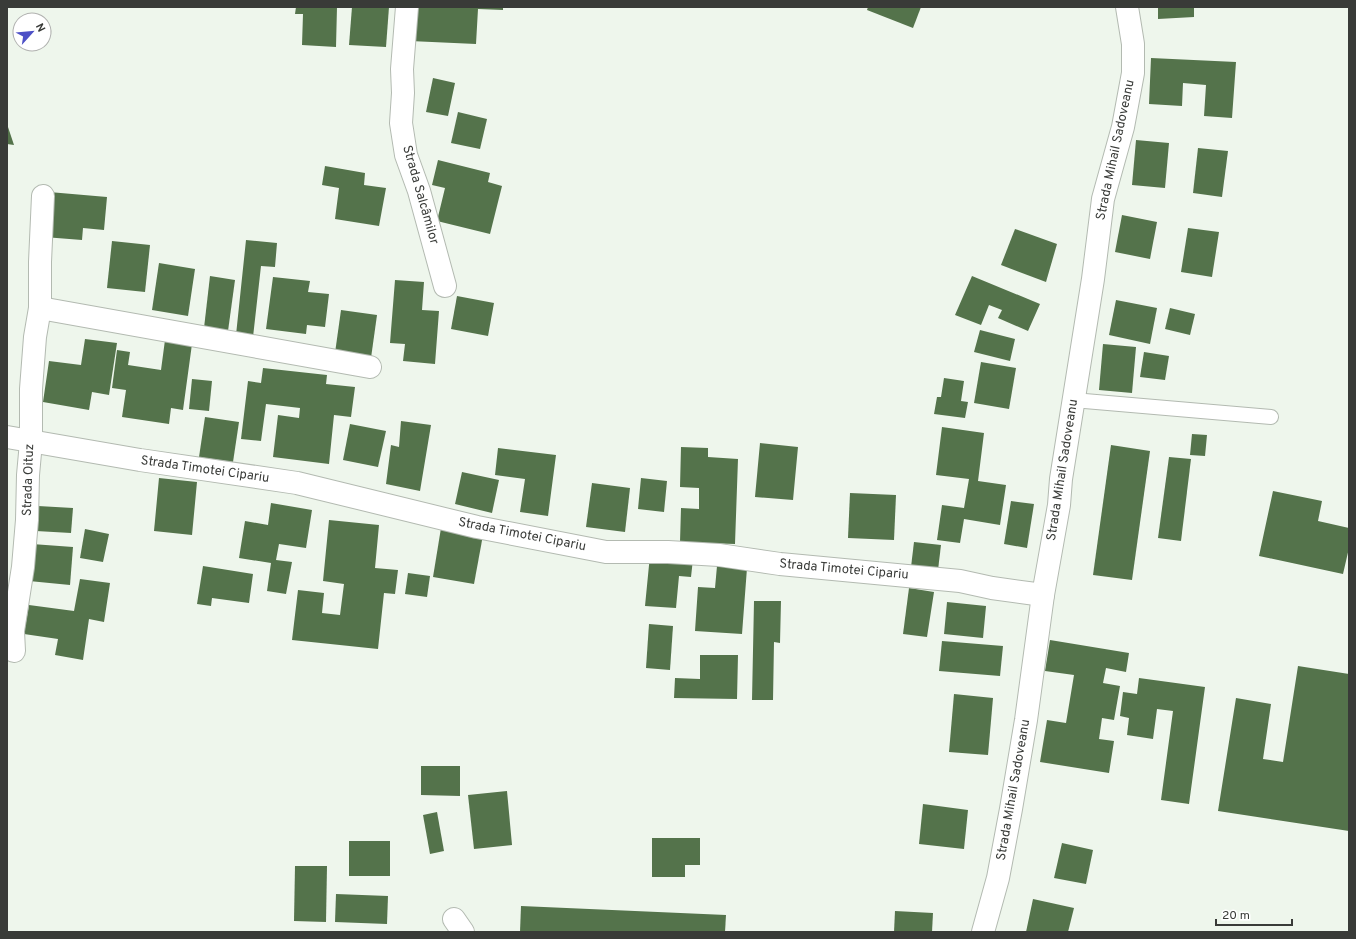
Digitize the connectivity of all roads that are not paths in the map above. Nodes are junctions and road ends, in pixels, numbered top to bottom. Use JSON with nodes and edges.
{"nodes":[{"id":1,"x":406,"y":7,"type":"edge"},
{"id":2,"x":1126,"y":7,"type":"edge"},
{"id":3,"x":43,"y":196,"type":"dead end"},
{"id":4,"x":445,"y":286,"type":"dead end"},
{"id":5,"x":40,"y":308,"type":"junction"},
{"id":6,"x":370,"y":367,"type":"dead end"},
{"id":7,"x":1073,"y":400,"type":"junction"},
{"id":8,"x":1271,"y":417,"type":"dead end"},
{"id":9,"x":7,"y":437,"type":"edge"},
{"id":10,"x":31,"y":442,"type":"junction"},
{"id":11,"x":1043,"y":595,"type":"junction"},
{"id":12,"x":14,"y":652,"type":"dead end"},
{"id":13,"x":983,"y":932,"type":"edge"}],
"edges":[{"from":1,"to":4,"type":"street","name":"Strada Salcâmilor"},
{"from":2,"to":7,"type":"street","name":"Strada Mihail Sadoveanu"},
{"from":3,"to":5,"type":"street","name":"Strada Oituz"},
{"from":5,"to":6,"type":"street"},
{"from":5,"to":10,"type":"street","name":"Strada Oituz"},
{"from":7,"to":8,"type":"lane"},
{"from":7,"to":11,"type":"street","name":"Strada Mihail Sadoveanu"},
{"from":9,"to":10,"type":"street","name":"Strada Timotei Cipariu"},
{"from":10,"to":11,"type":"street","name":"Strada Timotei Cipariu"},
{"from":10,"to":12,"type":"street","name":"Strada Oituz"},
{"from":11,"to":13,"type":"street","name":"Strada Mihail Sadoveanu"}]}
